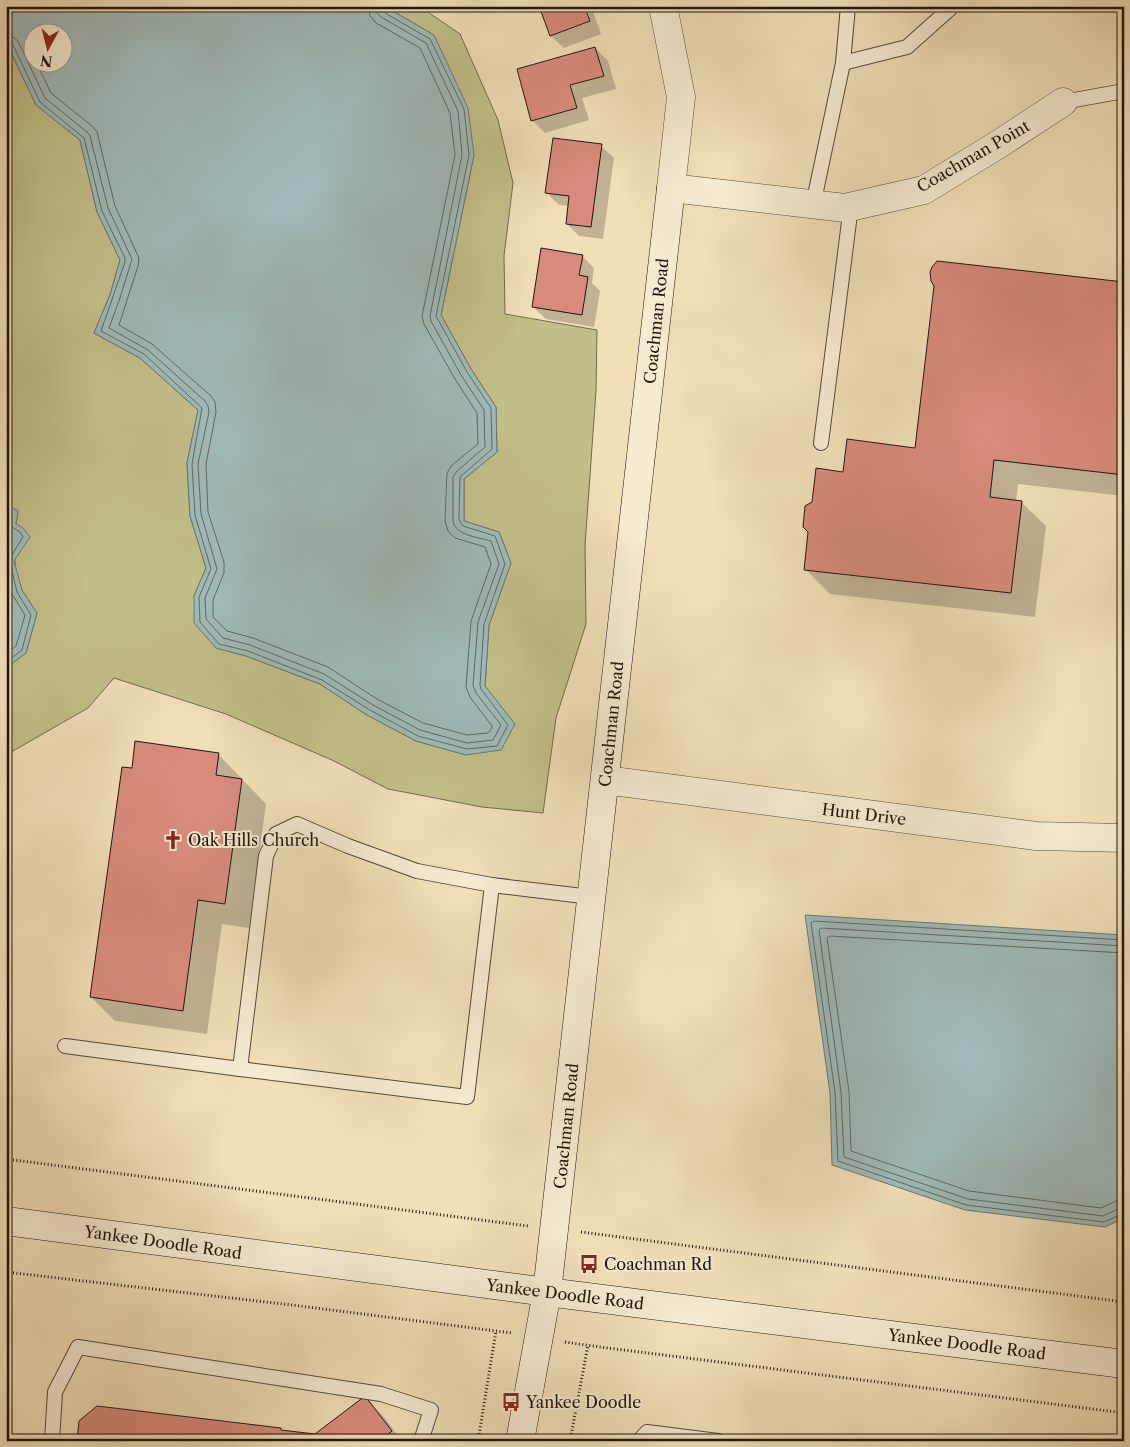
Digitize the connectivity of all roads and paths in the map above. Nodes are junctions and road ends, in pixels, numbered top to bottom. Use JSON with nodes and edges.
{"nodes":[{"id":1,"x":663,"y":6,"type":"edge"},
{"id":2,"x":848,"y":6,"type":"edge"},
{"id":3,"x":954,"y":6,"type":"edge"},
{"id":4,"x":843,"y":63,"type":"junction"},
{"id":5,"x":1124,"y":91,"type":"edge"},
{"id":6,"x":1063,"y":102,"type":"joint"},
{"id":7,"x":671,"y":188,"type":"junction"},
{"id":8,"x":813,"y":205,"type":"junction"},
{"id":9,"x":851,"y":206,"type":"junction"},
{"id":10,"x":821,"y":443,"type":"dead end"},
{"id":11,"x":604,"y":780,"type":"junction"},
{"id":12,"x":1124,"y":838,"type":"edge"},
{"id":13,"x":492,"y":885,"type":"junction"},
{"id":14,"x":591,"y":897,"type":"junction"},
{"id":15,"x":65,"y":1046,"type":"dead end"},
{"id":16,"x":240,"y":1069,"type":"junction"},
{"id":17,"x":6,"y":1159,"type":"edge"},
{"id":18,"x":6,"y":1221,"type":"edge"},
{"id":19,"x":554,"y":1228,"type":"junction"},
{"id":20,"x":547,"y":1292,"type":"junction"},
{"id":21,"x":1124,"y":1302,"type":"edge"},
{"id":22,"x":496,"y":1331,"type":"dead end"},
{"id":23,"x":588,"y":1345,"type":"dead end"},
{"id":24,"x":1124,"y":1364,"type":"edge"},
{"id":25,"x":52,"y":1441,"type":"edge"},
{"id":26,"x":421,"y":1441,"type":"edge"},
{"id":27,"x":478,"y":1441,"type":"edge"},
{"id":28,"x":520,"y":1441,"type":"edge"},
{"id":29,"x":570,"y":1441,"type":"edge"},
{"id":30,"x":639,"y":1441,"type":"edge"},
{"id":31,"x":718,"y":1441,"type":"edge"}],
"edges":[{"from":1,"to":7,"type":"street","name":"Coachman Road"},
{"from":2,"to":4,"type":"lane"},
{"from":3,"to":4,"type":"lane"},
{"from":4,"to":8,"type":"lane"},
{"from":5,"to":6,"type":"lane"},
{"from":6,"to":9,"type":"street","name":"Coachman Point"},
{"from":7,"to":8,"type":"street","name":"Coachman Point"},
{"from":7,"to":11,"type":"street","name":"Coachman Road"},
{"from":8,"to":9,"type":"street","name":"Coachman Point"},
{"from":9,"to":10,"type":"lane"},
{"from":11,"to":12,"type":"street","name":"Hunt Drive"},
{"from":11,"to":14,"type":"street","name":"Coachman Road"},
{"from":13,"to":14,"type":"lane"},
{"from":13,"to":16,"type":"lane"},
{"from":13,"to":16,"type":"lane"},
{"from":14,"to":19,"type":"street","name":"Coachman Road"},
{"from":15,"to":16,"type":"lane"},
{"from":17,"to":19,"type":"path"},
{"from":18,"to":20,"type":"street","name":"Yankee Doodle Road"},
{"from":19,"to":20,"type":"street","name":"Coachman Road"},
{"from":19,"to":21,"type":"path"},
{"from":20,"to":24,"type":"street","name":"Yankee Doodle Road"},
{"from":20,"to":28,"type":"street","name":"Coachman Road"},
{"from":22,"to":27,"type":"path"},
{"from":23,"to":29,"type":"path"},
{"from":25,"to":26,"type":"lane"},
{"from":30,"to":31,"type":"lane"}]}
